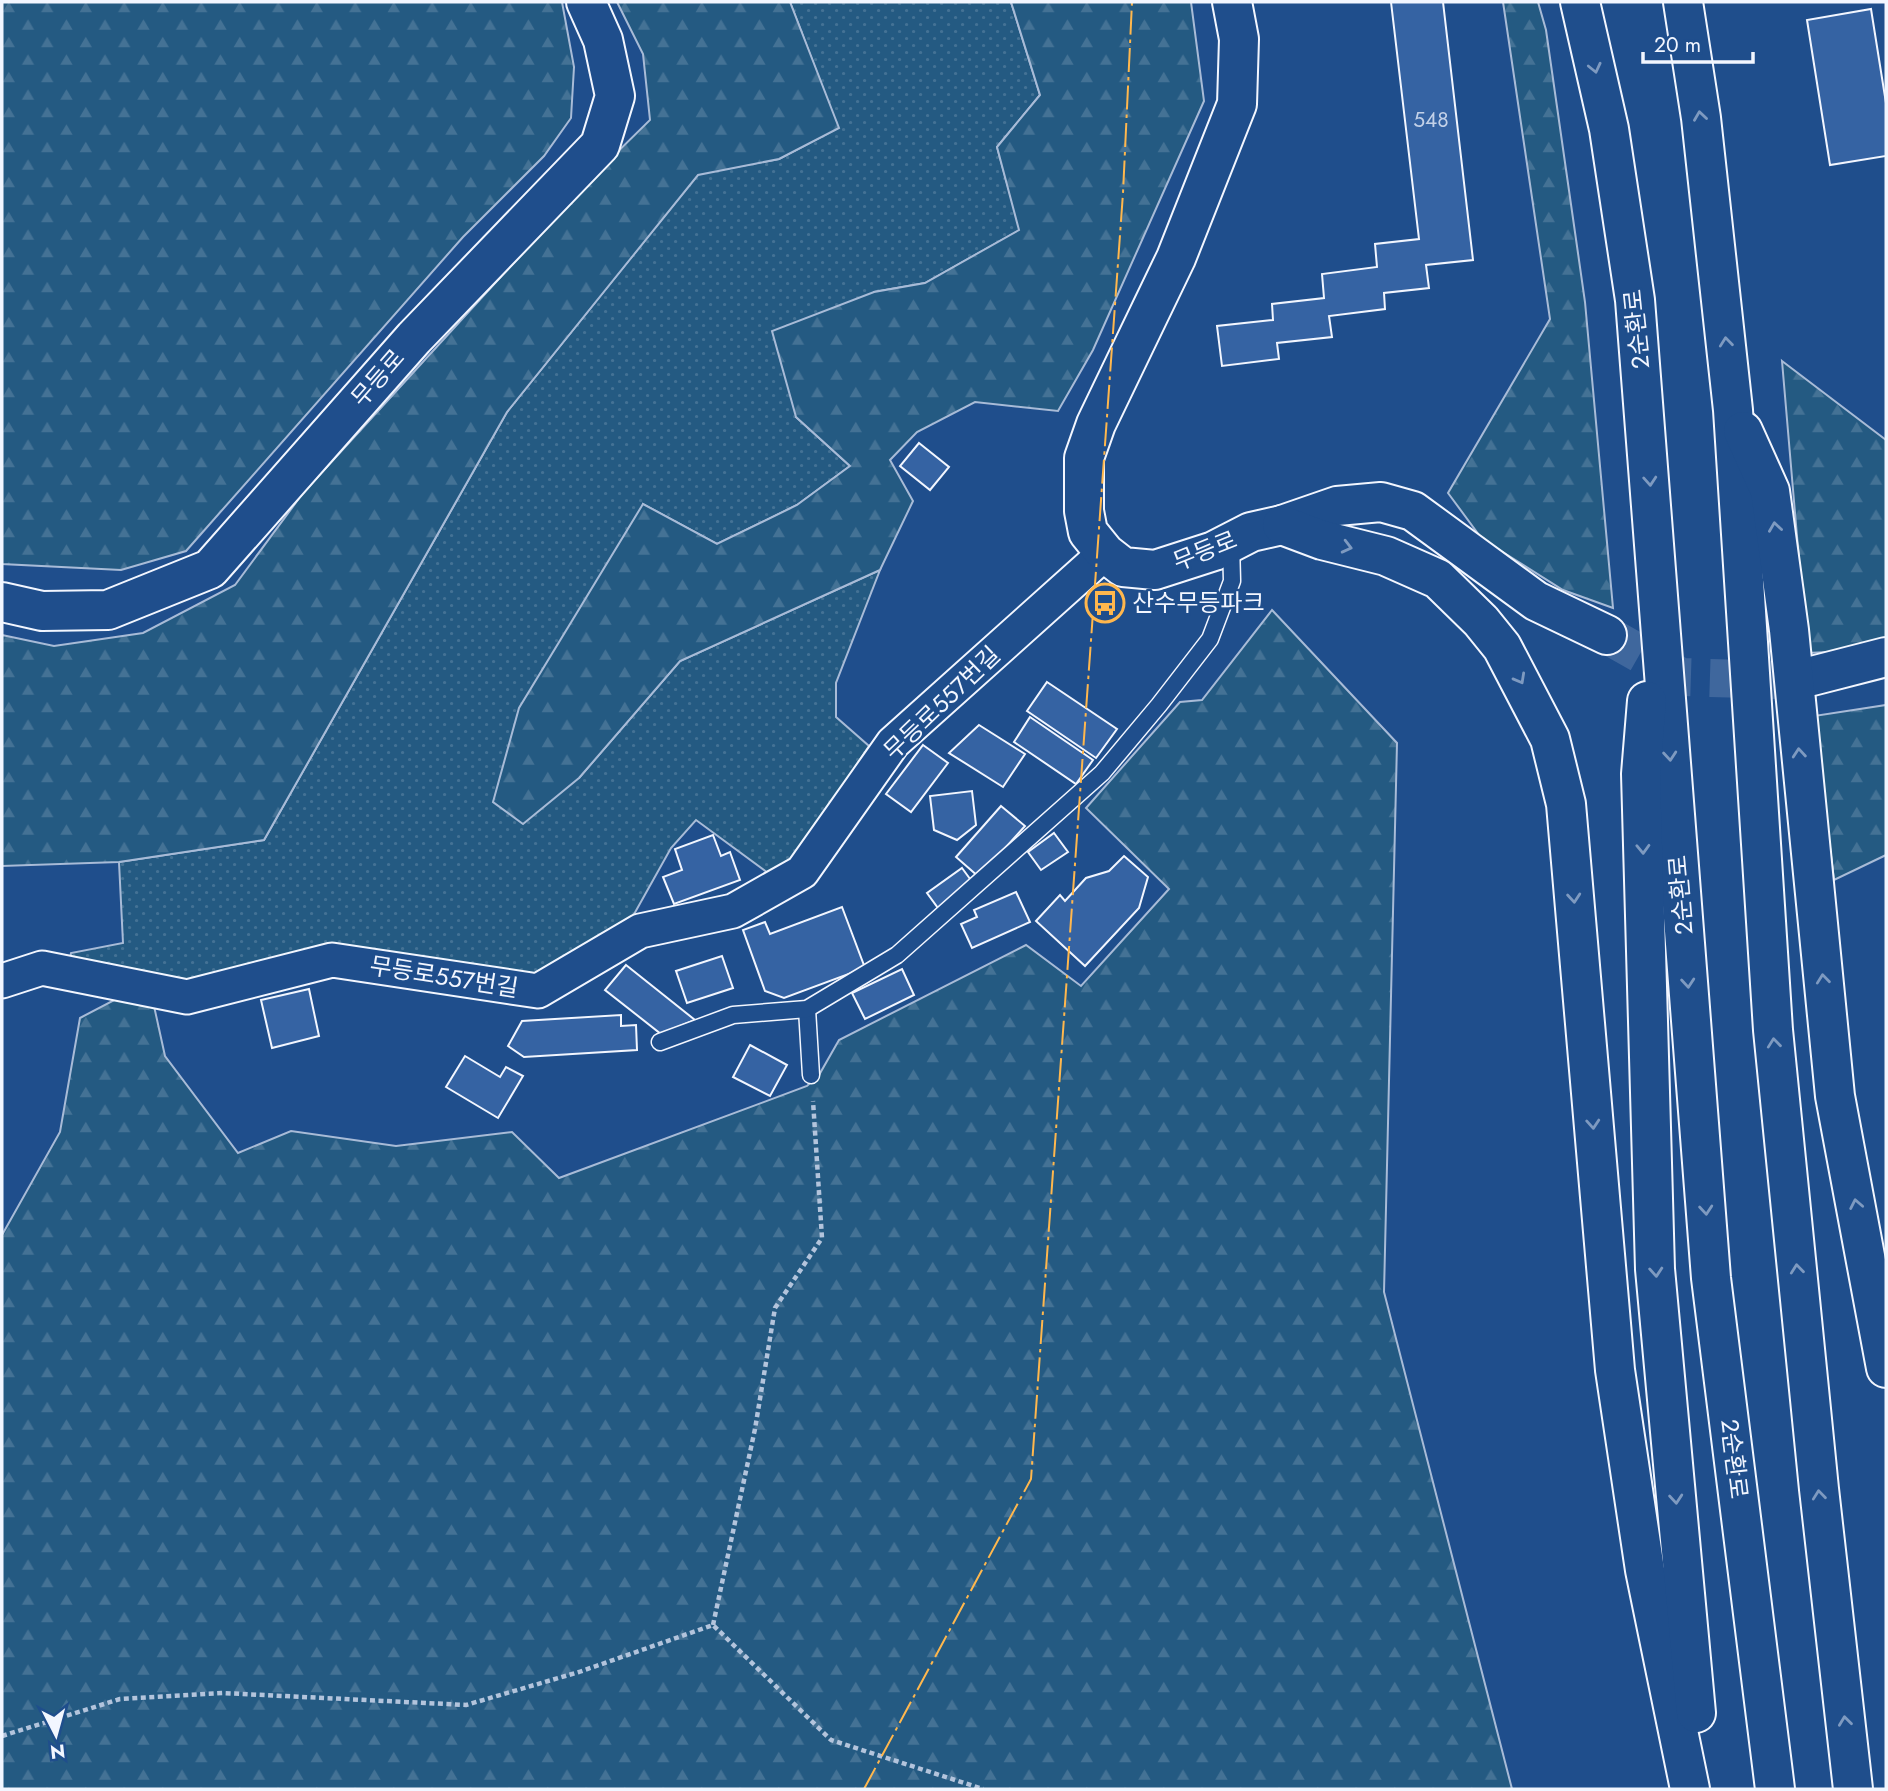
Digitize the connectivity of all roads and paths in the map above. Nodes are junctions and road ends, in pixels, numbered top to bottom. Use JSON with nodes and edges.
{"nodes":[{"id":1,"x":586,"y":2,"type":"edge"},
{"id":2,"x":1232,"y":2,"type":"edge"},
{"id":3,"x":1580,"y":2,"type":"edge"},
{"id":4,"x":1683,"y":2,"type":"edge"},
{"id":5,"x":1734,"y":410,"type":"junction"},
{"id":6,"x":1282,"y":525,"type":"junction"},
{"id":7,"x":1231,"y":542,"type":"junction"},
{"id":8,"x":1105,"y":553,"type":"junction"},
{"id":9,"x":1657,"y":585,"type":"junction"},
{"id":10,"x":2,"y":602,"type":"edge"},
{"id":11,"x":1607,"y":635,"type":"tunnel mouth"},
{"id":12,"x":1886,"y":657,"type":"edge"},
{"id":13,"x":1812,"y":676,"type":"tunnel mouth"},
{"id":14,"x":2,"y":981,"type":"edge"},
{"id":15,"x":807,"y":1009,"type":"junction"},
{"id":16,"x":660,"y":1042,"type":"dead end"},
{"id":17,"x":811,"y":1075,"type":"joint"},
{"id":18,"x":1886,"y":1368,"type":"edge"},
{"id":19,"x":713,"y":1625,"type":"junction"},
{"id":20,"x":2,"y":1736,"type":"edge"},
{"id":21,"x":1689,"y":1782,"type":"edge"},
{"id":22,"x":983,"y":1789,"type":"edge"},
{"id":23,"x":1775,"y":1789,"type":"edge"},
{"id":24,"x":1853,"y":1789,"type":"edge"}],
"edges":[{"from":1,"to":10,"type":"main road","name":"무등로"},
{"from":2,"to":8,"type":"main road","name":"무등로"},
{"from":3,"to":9,"type":"main road","name":"2순환로","one_way":true},
{"from":5,"to":4,"type":"main road","one_way":true},
{"from":18,"to":5,"type":"main road","one_way":true},
{"from":24,"to":5,"type":"main road","one_way":true},
{"from":6,"to":7,"type":"main road","name":"무등로"},
{"from":6,"to":11,"type":"main road","name":"무등로"},
{"from":6,"to":21,"type":"main road","one_way":true},
{"from":7,"to":8,"type":"main road","name":"무등로"},
{"from":7,"to":15,"type":"lane"},
{"from":8,"to":14,"type":"street","name":"무등로557번길"},
{"from":9,"to":21,"type":"main road","one_way":true},
{"from":9,"to":23,"type":"main road","name":"2순환로","one_way":true},
{"from":12,"to":13,"type":"main road"},
{"from":15,"to":16,"type":"lane"},
{"from":15,"to":17,"type":"lane"},
{"from":17,"to":19,"type":"path"},
{"from":19,"to":20,"type":"path"},
{"from":19,"to":22,"type":"path"}]}
